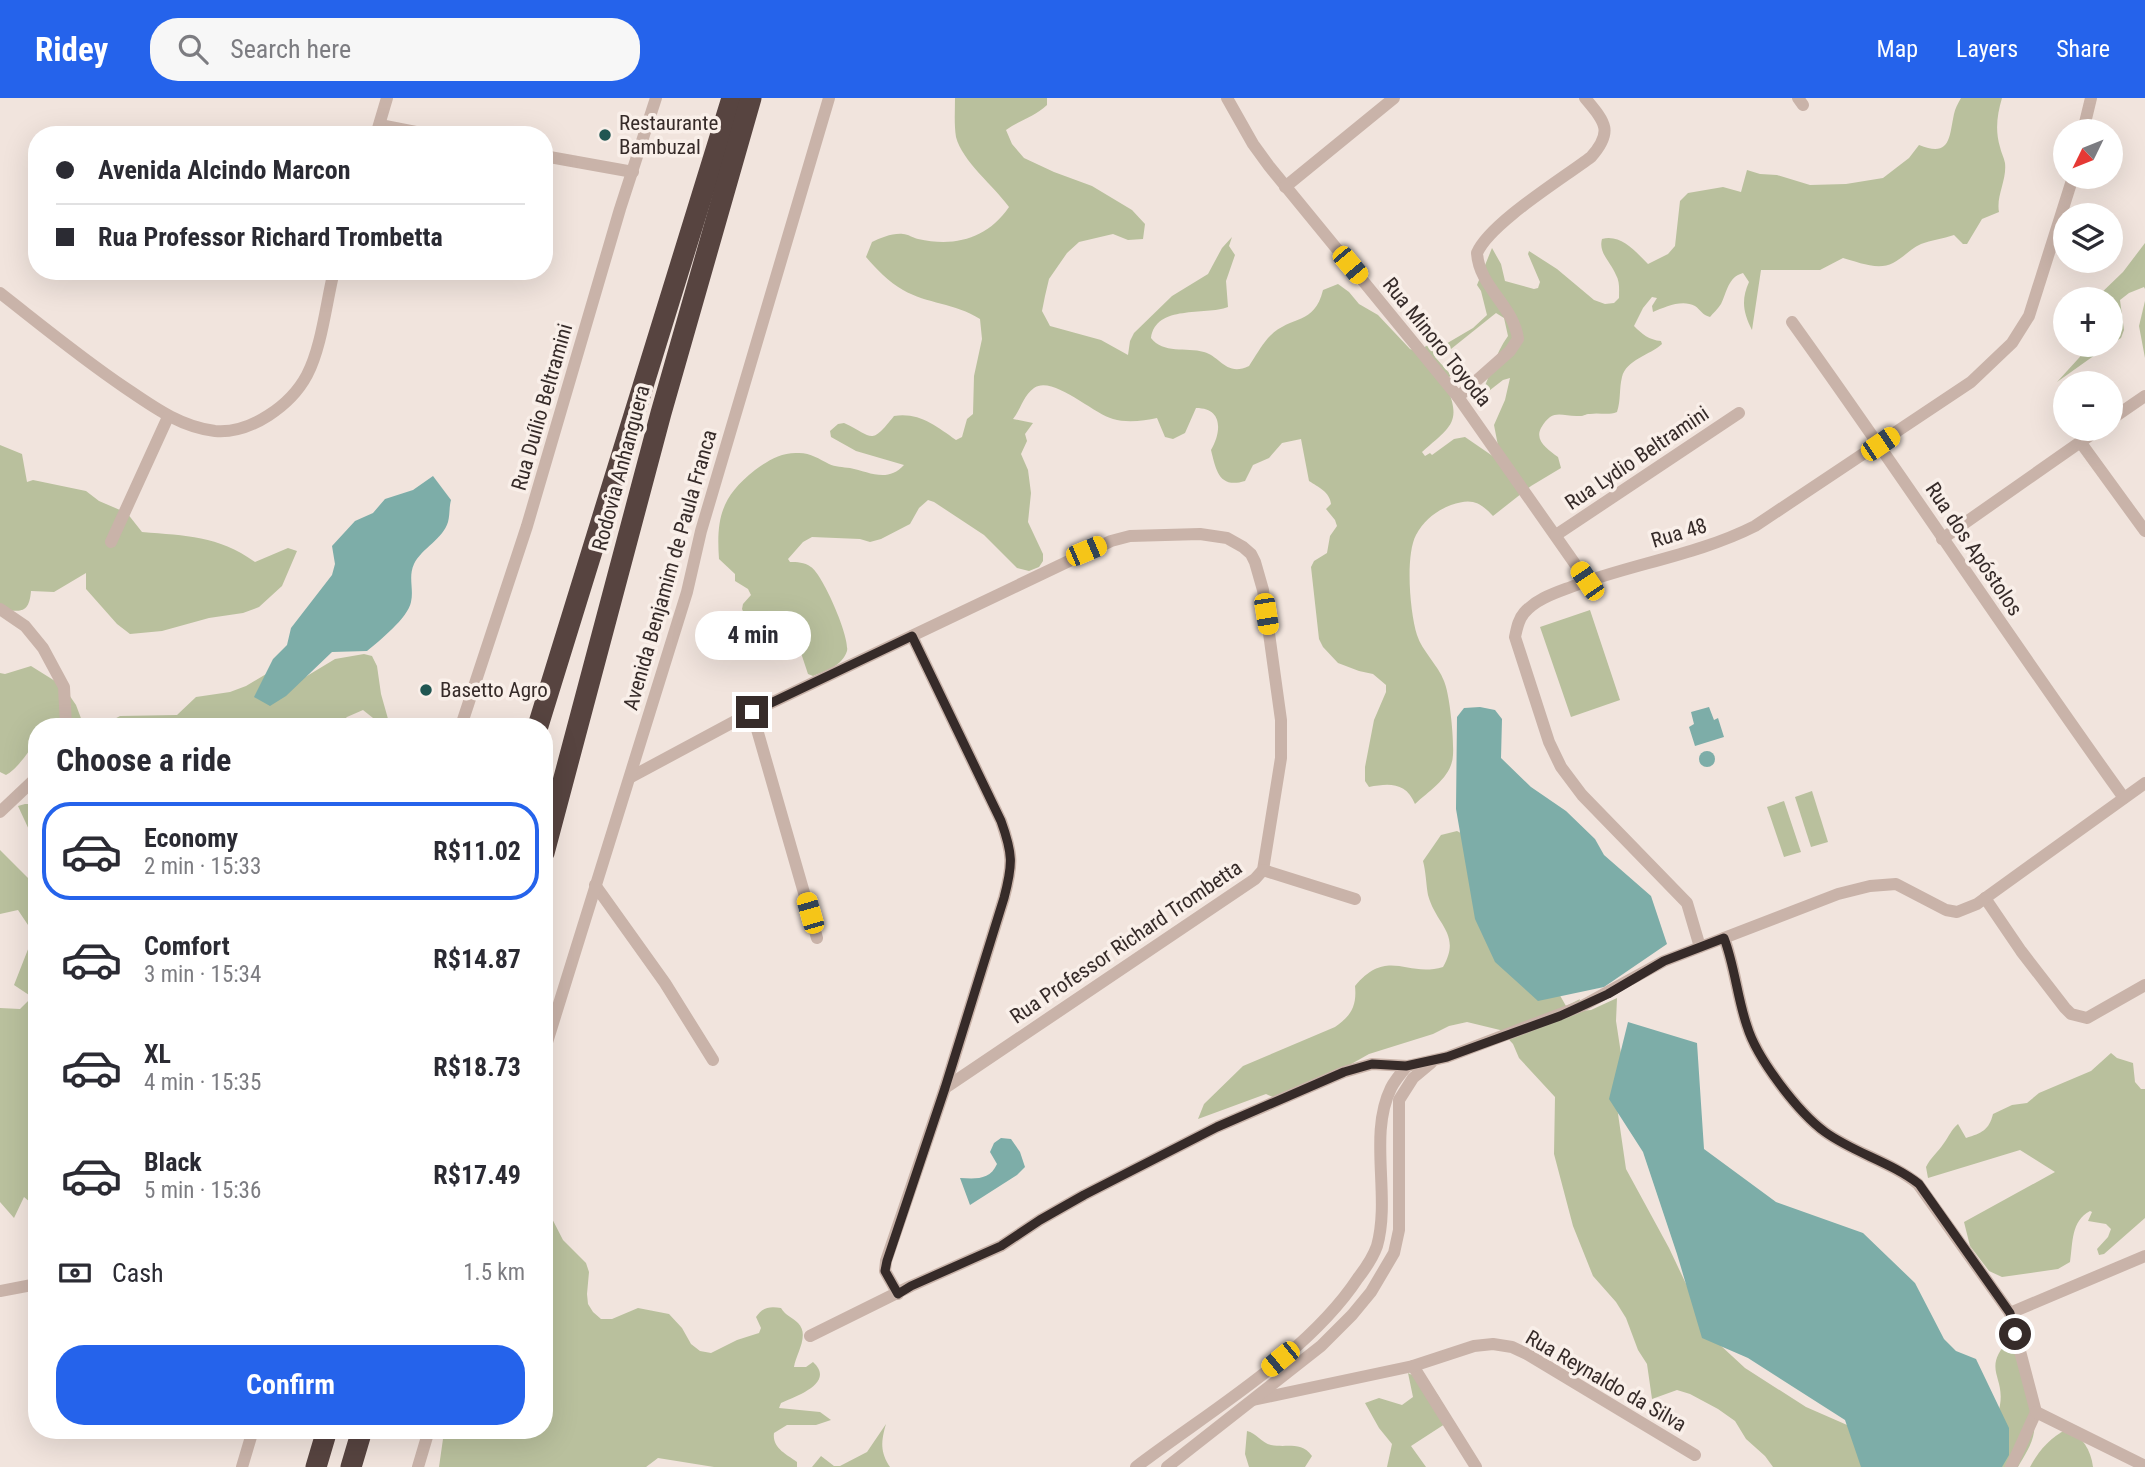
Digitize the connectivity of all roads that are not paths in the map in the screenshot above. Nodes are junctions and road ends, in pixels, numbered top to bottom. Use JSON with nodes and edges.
{"nodes":[{"id":1,"x":387,"y":98,"type":"edge"},
{"id":2,"x":656,"y":98,"type":"edge"},
{"id":3,"x":732,"y":98,"type":"edge"},
{"id":4,"x":751,"y":98,"type":"edge"},
{"id":5,"x":829,"y":98,"type":"edge"},
{"id":6,"x":1227,"y":98,"type":"edge"},
{"id":7,"x":1394,"y":98,"type":"edge"},
{"id":8,"x":1585,"y":98,"type":"edge"},
{"id":9,"x":2091,"y":98,"type":"edge"},
{"id":10,"x":2086,"y":119,"type":"edge"},
{"id":11,"x":379,"y":126,"type":"edge"},
{"id":12,"x":553,"y":158,"type":"edge"},
{"id":13,"x":634,"y":172,"type":"junction"},
{"id":14,"x":1284,"y":187,"type":"junction"},
{"id":15,"x":2069,"y":189,"type":"edge"},
{"id":16,"x":332,"y":280,"type":"edge"},
{"id":17,"x":0,"y":293,"type":"edge"},
{"id":18,"x":1792,"y":322,"type":"dead end"},
{"id":19,"x":2145,"y":396,"type":"edge"},
{"id":20,"x":1458,"y":397,"type":"junction"},
{"id":21,"x":2123,"y":411,"type":"edge"},
{"id":22,"x":1739,"y":412,"type":"dead end"},
{"id":23,"x":168,"y":417,"type":"junction"},
{"id":24,"x":2084,"y":441,"type":"edge"},
{"id":25,"x":2081,"y":443,"type":"junction"},
{"id":26,"x":1880,"y":444,"type":"junction"},
{"id":27,"x":2145,"y":531,"type":"edge"},
{"id":28,"x":1556,"y":535,"type":"junction"},
{"id":29,"x":1942,"y":539,"type":"junction"},
{"id":30,"x":111,"y":542,"type":"dead end"},
{"id":31,"x":1587,"y":581,"type":"junction"},
{"id":32,"x":0,"y":609,"type":"edge"},
{"id":33,"x":912,"y":636,"type":"junction"},
{"id":34,"x":752,"y":712,"type":"junction"},
{"id":35,"x":66,"y":718,"type":"edge"},
{"id":36,"x":464,"y":718,"type":"edge"},
{"id":37,"x":540,"y":718,"type":"edge"},
{"id":38,"x":631,"y":777,"type":"junction"},
{"id":39,"x":2145,"y":783,"type":"edge"},
{"id":40,"x":28,"y":786,"type":"edge"},
{"id":41,"x":2124,"y":798,"type":"junction"},
{"id":42,"x":0,"y":812,"type":"edge"},
{"id":43,"x":553,"y":819,"type":"edge"},
{"id":44,"x":1263,"y":870,"type":"junction"},
{"id":45,"x":595,"y":886,"type":"junction"},
{"id":46,"x":1985,"y":898,"type":"junction"},
{"id":47,"x":1355,"y":899,"type":"dead end"},
{"id":48,"x":817,"y":938,"type":"dead end"},
{"id":49,"x":1724,"y":938,"type":"junction"},
{"id":50,"x":1700,"y":947,"type":"junction"},
{"id":51,"x":2145,"y":985,"type":"edge"},
{"id":52,"x":553,"y":1023,"type":"edge"},
{"id":53,"x":1436,"y":1059,"type":"junction"},
{"id":54,"x":713,"y":1060,"type":"dead end"},
{"id":55,"x":1406,"y":1066,"type":"junction"},
{"id":56,"x":945,"y":1088,"type":"junction"},
{"id":57,"x":2145,"y":1256,"type":"edge"},
{"id":58,"x":28,"y":1286,"type":"edge"},
{"id":59,"x":0,"y":1291,"type":"edge"},
{"id":60,"x":898,"y":1294,"type":"junction"},
{"id":61,"x":2010,"y":1313,"type":"junction"},
{"id":62,"x":810,"y":1336,"type":"dead end"},
{"id":63,"x":1413,"y":1366,"type":"junction"},
{"id":64,"x":1250,"y":1401,"type":"junction"},
{"id":65,"x":2036,"y":1412,"type":"junction"},
{"id":66,"x":250,"y":1439,"type":"edge"},
{"id":67,"x":324,"y":1439,"type":"edge"},
{"id":68,"x":359,"y":1439,"type":"edge"},
{"id":69,"x":426,"y":1439,"type":"edge"},
{"id":70,"x":1695,"y":1455,"type":"dead end"},
{"id":71,"x":2145,"y":1466,"type":"edge"},
{"id":72,"x":242,"y":1467,"type":"edge"},
{"id":73,"x":316,"y":1467,"type":"edge"},
{"id":74,"x":351,"y":1467,"type":"edge"},
{"id":75,"x":418,"y":1467,"type":"edge"},
{"id":76,"x":1136,"y":1467,"type":"edge"},
{"id":77,"x":1167,"y":1467,"type":"edge"},
{"id":78,"x":1476,"y":1467,"type":"edge"},
{"id":79,"x":2011,"y":1467,"type":"edge"}],
"edges":[{"from":1,"to":11,"type":"street"},
{"from":2,"to":13,"type":"street","name":"Rua Duílio Beltramini"},
{"from":3,"to":37,"type":"highway","name":"Rodovia Anhanguera"},
{"from":4,"to":43,"type":"highway","name":"Rodovia Anhanguera"},
{"from":5,"to":38,"type":"street","name":"Avenida Benjamim de Paula Franca"},
{"from":6,"to":14,"type":"street","name":"Rua Minoro Toyoda"},
{"from":7,"to":14,"type":"street"},
{"from":8,"to":20,"type":"street"},
{"from":9,"to":10,"type":"street"},
{"from":12,"to":13,"type":"street"},
{"from":13,"to":36,"type":"street","name":"Rua Duílio Beltramini"},
{"from":14,"to":20,"type":"street","name":"Rua Minoro Toyoda"},
{"from":15,"to":26,"type":"street","name":"Rua 48"},
{"from":16,"to":23,"type":"street"},
{"from":17,"to":23,"type":"street"},
{"from":18,"to":26,"type":"street","name":"Rua dos Apóstolos"},
{"from":19,"to":21,"type":"street"},
{"from":20,"to":28,"type":"street","name":"Rua Minoro Toyoda"},
{"from":22,"to":28,"type":"street","name":"Rua Lydio Beltramini"},
{"from":23,"to":30,"type":"street"},
{"from":24,"to":25,"type":"street"},
{"from":25,"to":27,"type":"street"},
{"from":25,"to":29,"type":"street"},
{"from":26,"to":29,"type":"street","name":"Rua dos Apóstolos"},
{"from":26,"to":31,"type":"street","name":"Rua 48"},
{"from":28,"to":31,"type":"street","name":"Rua Minoro Toyoda"},
{"from":29,"to":41,"type":"street","name":"Rua dos Apóstolos"},
{"from":31,"to":50,"type":"street","name":"Rua 48"},
{"from":32,"to":35,"type":"street"},
{"from":33,"to":34,"type":"street","name":"Rua Professor Richard Trombetta"},
{"from":33,"to":44,"type":"street","name":"Rua Professor Richard Trombetta"},
{"from":33,"to":56,"type":"street"},
{"from":34,"to":38,"type":"street","name":"Rua Professor Richard Trombetta"},
{"from":34,"to":48,"type":"street"},
{"from":38,"to":45,"type":"street","name":"Avenida Benjamim de Paula Franca"},
{"from":39,"to":41,"type":"street"},
{"from":40,"to":42,"type":"street"},
{"from":41,"to":46,"type":"street"},
{"from":44,"to":47,"type":"street"},
{"from":44,"to":56,"type":"street","name":"Rua Professor Richard Trombetta"},
{"from":45,"to":52,"type":"street","name":"Avenida Benjamim de Paula Franca"},
{"from":45,"to":54,"type":"street"},
{"from":46,"to":49,"type":"street"},
{"from":46,"to":51,"type":"street"},
{"from":49,"to":50,"type":"street"},
{"from":49,"to":61,"type":"street"},
{"from":50,"to":53,"type":"street"},
{"from":53,"to":55,"type":"street"},
{"from":53,"to":64,"type":"street"},
{"from":55,"to":60,"type":"street"},
{"from":55,"to":76,"type":"street"},
{"from":56,"to":60,"type":"street"},
{"from":57,"to":61,"type":"street"},
{"from":58,"to":59,"type":"street"},
{"from":60,"to":62,"type":"street"},
{"from":61,"to":65,"type":"street"},
{"from":63,"to":64,"type":"street","name":"Rua Reynaldo da Silva"},
{"from":63,"to":70,"type":"street","name":"Rua Reynaldo da Silva"},
{"from":63,"to":78,"type":"street"},
{"from":64,"to":77,"type":"street"},
{"from":65,"to":71,"type":"street"},
{"from":65,"to":79,"type":"street"},
{"from":66,"to":72,"type":"street"},
{"from":67,"to":73,"type":"highway"},
{"from":68,"to":74,"type":"highway"},
{"from":69,"to":75,"type":"street"}]}
